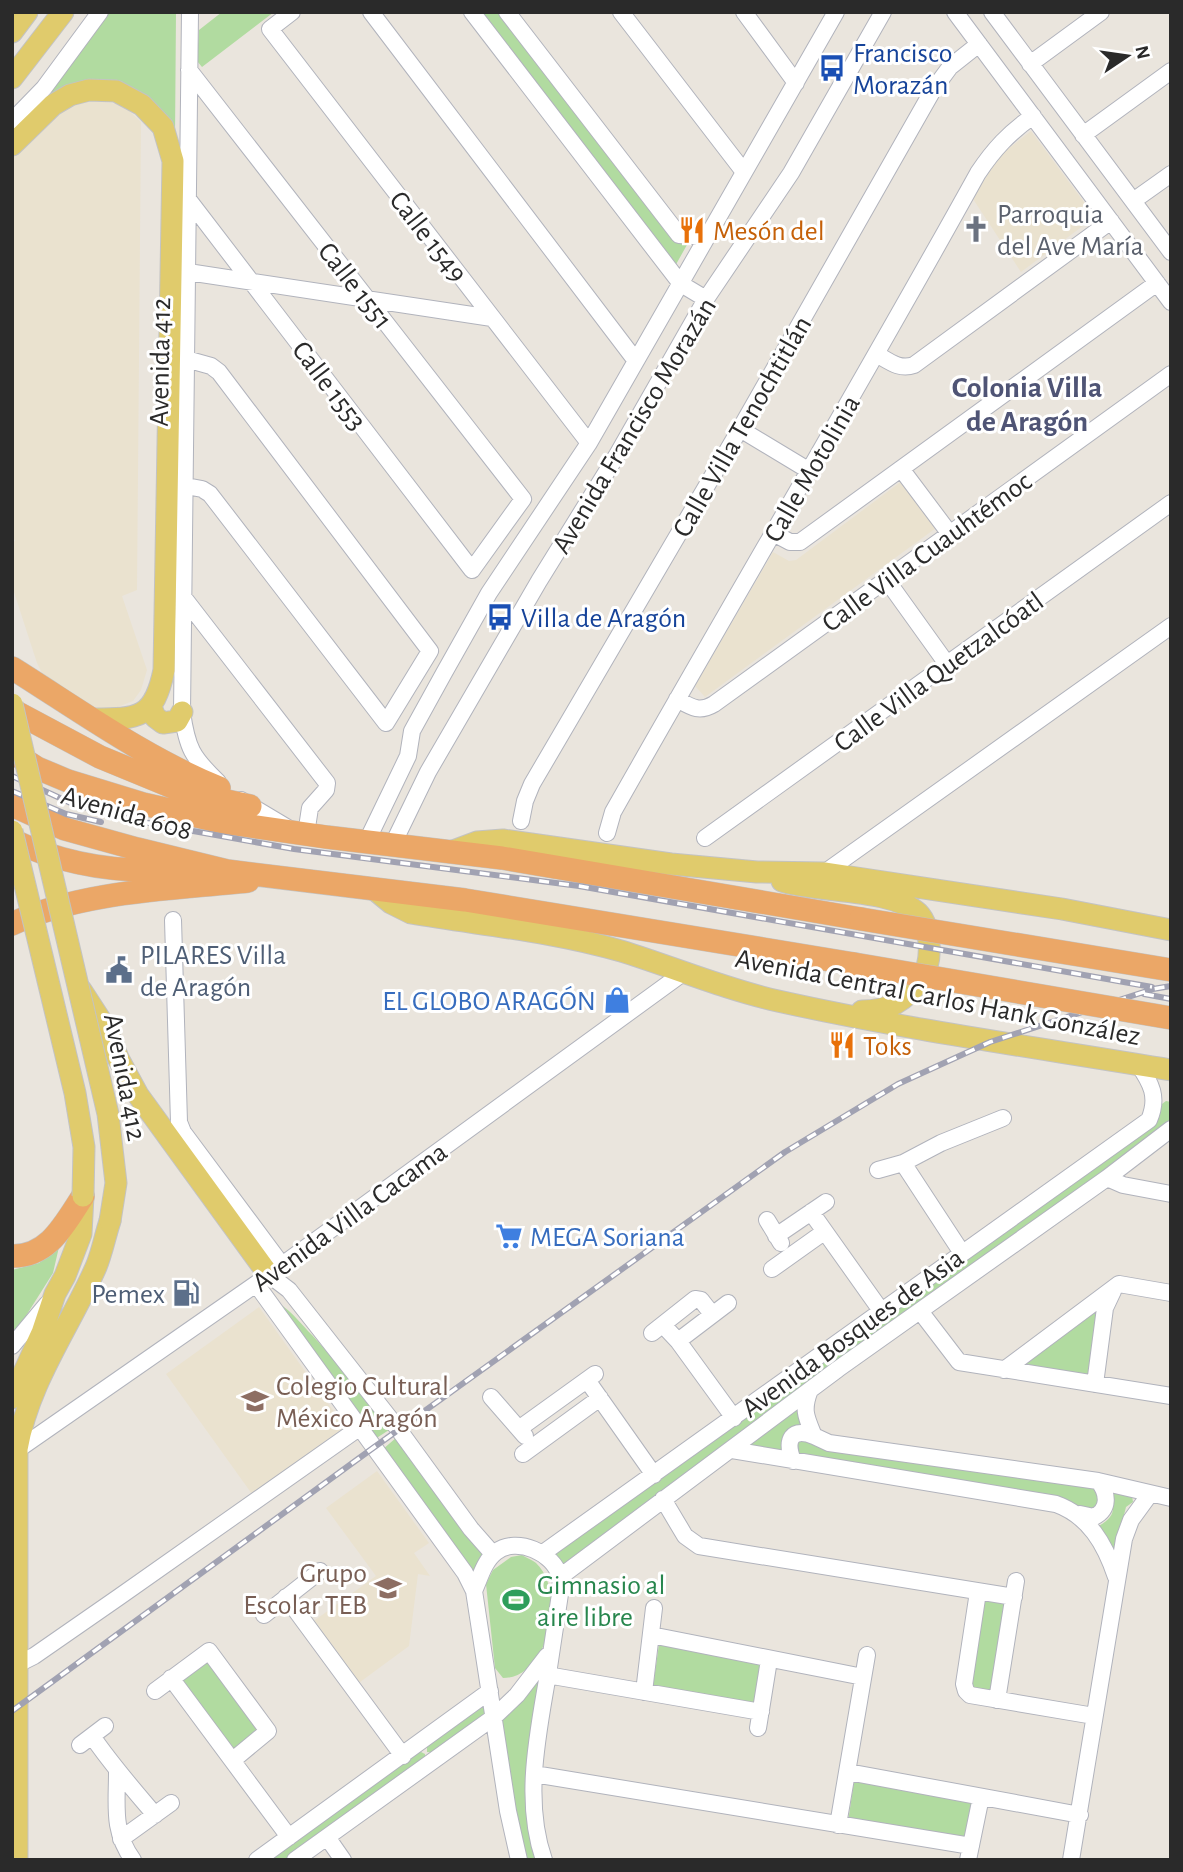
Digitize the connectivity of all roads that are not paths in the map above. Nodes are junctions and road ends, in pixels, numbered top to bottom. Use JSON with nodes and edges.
{"nodes":[{"id":1,"x":27,"y":12,"type":"edge"},
{"id":2,"x":63,"y":12,"type":"edge"},
{"id":3,"x":100,"y":12,"type":"edge"},
{"id":4,"x":190,"y":12,"type":"edge"},
{"id":5,"x":292,"y":12,"type":"edge"},
{"id":6,"x":371,"y":12,"type":"edge"},
{"id":7,"x":472,"y":12,"type":"edge"},
{"id":8,"x":507,"y":12,"type":"edge"},
{"id":9,"x":621,"y":12,"type":"edge"},
{"id":10,"x":744,"y":12,"type":"edge"},
{"id":11,"x":836,"y":12,"type":"edge"},
{"id":12,"x":883,"y":12,"type":"edge"},
{"id":13,"x":956,"y":12,"type":"edge"},
{"id":14,"x":992,"y":12,"type":"edge"},
{"id":15,"x":1101,"y":12,"type":"edge"},
{"id":16,"x":12,"y":32,"type":"edge"},
{"id":17,"x":979,"y":44,"type":"junction"},
{"id":18,"x":1030,"y":64,"type":"junction"},
{"id":19,"x":189,"y":70,"type":"junction"},
{"id":20,"x":1171,"y":71,"type":"edge"},
{"id":21,"x":12,"y":78,"type":"edge"},
{"id":22,"x":796,"y":83,"type":"junction"},
{"id":23,"x":1033,"y":116,"type":"junction"},
{"id":24,"x":12,"y":121,"type":"edge"},
{"id":25,"x":1083,"y":135,"type":"junction"},
{"id":26,"x":12,"y":145,"type":"edge"},
{"id":27,"x":1106,"y":166,"type":"junction"},
{"id":28,"x":744,"y":172,"type":"junction"},
{"id":29,"x":1171,"y":174,"type":"edge"},
{"id":30,"x":1083,"y":183,"type":"junction"},
{"id":31,"x":649,"y":197,"type":"junction"},
{"id":32,"x":188,"y":199,"type":"junction"},
{"id":33,"x":1133,"y":201,"type":"junction"},
{"id":34,"x":629,"y":216,"type":"junction"},
{"id":35,"x":1111,"y":221,"type":"junction"},
{"id":36,"x":707,"y":237,"type":"junction"},
{"id":37,"x":1171,"y":252,"type":"edge"},
{"id":38,"x":188,"y":272,"type":"junction"},
{"id":39,"x":252,"y":283,"type":"junction"},
{"id":40,"x":1157,"y":283,"type":"junction"},
{"id":41,"x":681,"y":284,"type":"junction"},
{"id":42,"x":706,"y":299,"type":"junction"},
{"id":43,"x":369,"y":301,"type":"junction"},
{"id":44,"x":1171,"y":302,"type":"edge"},
{"id":45,"x":492,"y":318,"type":"junction"},
{"id":46,"x":877,"y":355,"type":"junction"},
{"id":47,"x":186,"y":359,"type":"junction"},
{"id":48,"x":636,"y":361,"type":"junction"},
{"id":49,"x":1171,"y":374,"type":"edge"},
{"id":50,"x":740,"y":429,"type":"junction"},
{"id":51,"x":589,"y":443,"type":"junction"},
{"id":52,"x":808,"y":470,"type":"junction"},
{"id":53,"x":902,"y":470,"type":"junction"},
{"id":54,"x":186,"y":486,"type":"junction"},
{"id":55,"x":523,"y":499,"type":"joint"},
{"id":56,"x":1171,"y":503,"type":"edge"},
{"id":57,"x":773,"y":533,"type":"junction"},
{"id":58,"x":950,"y":534,"type":"junction"},
{"id":59,"x":886,"y":579,"type":"junction"},
{"id":60,"x":184,"y":598,"type":"junction"},
{"id":61,"x":1171,"y":626,"type":"edge"},
{"id":62,"x":947,"y":664,"type":"junction"},
{"id":63,"x":12,"y":668,"type":"edge"},
{"id":64,"x":677,"y":699,"type":"junction"},
{"id":65,"x":12,"y":704,"type":"edge"},
{"id":66,"x":152,"y":707,"type":"junction"},
{"id":67,"x":12,"y":710,"type":"edge"},
{"id":68,"x":182,"y":712,"type":"junction"},
{"id":69,"x":93,"y":719,"type":"junction"},
{"id":70,"x":12,"y":752,"type":"edge"},
{"id":71,"x":408,"y":756,"type":"junction"},
{"id":72,"x":428,"y":772,"type":"junction"},
{"id":73,"x":228,"y":792,"type":"junction"},
{"id":74,"x":12,"y":805,"type":"edge"},
{"id":75,"x":250,"y":806,"type":"junction"},
{"id":76,"x":521,"y":821,"type":"dead end"},
{"id":77,"x":223,"y":822,"type":"joint"},
{"id":78,"x":12,"y":831,"type":"edge"},
{"id":79,"x":607,"y":833,"type":"dead end"},
{"id":80,"x":302,"y":834,"type":"junction"},
{"id":81,"x":705,"y":838,"type":"dead end"},
{"id":82,"x":12,"y":841,"type":"edge"},
{"id":83,"x":367,"y":841,"type":"junction"},
{"id":84,"x":393,"y":844,"type":"junction"},
{"id":85,"x":453,"y":851,"type":"junction"},
{"id":86,"x":220,"y":869,"type":"junction"},
{"id":87,"x":757,"y":872,"type":"junction"},
{"id":88,"x":824,"y":873,"type":"junction"},
{"id":89,"x":275,"y":878,"type":"junction"},
{"id":90,"x":374,"y":889,"type":"junction"},
{"id":91,"x":173,"y":920,"type":"dead end"},
{"id":92,"x":12,"y":924,"type":"edge"},
{"id":93,"x":1171,"y":930,"type":"edge"},
{"id":94,"x":1171,"y":970,"type":"edge"},
{"id":95,"x":683,"y":973,"type":"junction"},
{"id":96,"x":81,"y":990,"type":"junction"},
{"id":97,"x":825,"y":1011,"type":"junction"},
{"id":98,"x":1171,"y":1018,"type":"edge"},
{"id":99,"x":1138,"y":1064,"type":"junction"},
{"id":100,"x":1171,"y":1070,"type":"edge"},
{"id":101,"x":1003,"y":1118,"type":"dead end"},
{"id":102,"x":1171,"y":1129,"type":"edge"},
{"id":103,"x":903,"y":1163,"type":"junction"},
{"id":104,"x":878,"y":1170,"type":"dead end"},
{"id":105,"x":1107,"y":1178,"type":"junction"},
{"id":106,"x":1171,"y":1194,"type":"edge"},
{"id":107,"x":83,"y":1196,"type":"junction"},
{"id":108,"x":826,"y":1202,"type":"dead end"},
{"id":109,"x":811,"y":1212,"type":"junction"},
{"id":110,"x":766,"y":1220,"type":"dead end"},
{"id":111,"x":824,"y":1232,"type":"junction"},
{"id":112,"x":776,"y":1236,"type":"junction"},
{"id":113,"x":962,"y":1253,"type":"junction"},
{"id":114,"x":12,"y":1256,"type":"edge"},
{"id":115,"x":790,"y":1257,"type":"junction"},
{"id":116,"x":772,"y":1269,"type":"dead end"},
{"id":117,"x":269,"y":1274,"type":"junction"},
{"id":118,"x":1119,"y":1284,"type":"junction"},
{"id":119,"x":1171,"y":1293,"type":"edge"},
{"id":120,"x":55,"y":1294,"type":"junction"},
{"id":121,"x":728,"y":1303,"type":"dead end"},
{"id":122,"x":920,"y":1311,"type":"junction"},
{"id":123,"x":882,"y":1312,"type":"junction"},
{"id":124,"x":712,"y":1314,"type":"junction"},
{"id":125,"x":678,"y":1341,"type":"junction"},
{"id":126,"x":12,"y":1346,"type":"edge"},
{"id":127,"x":1004,"y":1370,"type":"junction"},
{"id":128,"x":1095,"y":1384,"type":"junction"},
{"id":129,"x":810,"y":1390,"type":"junction"},
{"id":130,"x":1171,"y":1396,"type":"edge"},
{"id":131,"x":491,"y":1397,"type":"dead end"},
{"id":132,"x":12,"y":1398,"type":"edge"},
{"id":133,"x":600,"y":1398,"type":"junction"},
{"id":134,"x":734,"y":1418,"type":"junction"},
{"id":135,"x":359,"y":1428,"type":"junction"},
{"id":136,"x":520,"y":1428,"type":"junction"},
{"id":137,"x":814,"y":1436,"type":"junction"},
{"id":138,"x":732,"y":1450,"type":"junction"},
{"id":139,"x":15,"y":1451,"type":"edge"},
{"id":140,"x":793,"y":1461,"type":"junction"},
{"id":141,"x":654,"y":1475,"type":"junction"},
{"id":142,"x":1098,"y":1481,"type":"junction"},
{"id":143,"x":1150,"y":1494,"type":"junction"},
{"id":144,"x":1171,"y":1498,"type":"edge"},
{"id":145,"x":663,"y":1499,"type":"junction"},
{"id":146,"x":1080,"y":1514,"type":"junction"},
{"id":147,"x":543,"y":1553,"type":"junction"},
{"id":148,"x":493,"y":1554,"type":"junction"},
{"id":149,"x":320,"y":1571,"type":"dead end"},
{"id":150,"x":560,"y":1577,"type":"junction"},
{"id":151,"x":1116,"y":1577,"type":"junction"},
{"id":152,"x":474,"y":1591,"type":"junction"},
{"id":153,"x":978,"y":1592,"type":"junction"},
{"id":154,"x":286,"y":1597,"type":"junction"},
{"id":155,"x":654,"y":1608,"type":"dead end"},
{"id":156,"x":264,"y":1615,"type":"dead end"},
{"id":157,"x":651,"y":1635,"type":"junction"},
{"id":158,"x":551,"y":1651,"type":"junction"},
{"id":159,"x":867,"y":1655,"type":"dead end"},
{"id":160,"x":769,"y":1660,"type":"junction"},
{"id":161,"x":20,"y":1663,"type":"edge"},
{"id":162,"x":487,"y":1668,"type":"junction"},
{"id":163,"x":547,"y":1675,"type":"junction"},
{"id":164,"x":863,"y":1677,"type":"junction"},
{"id":165,"x":171,"y":1678,"type":"junction"},
{"id":166,"x":524,"y":1686,"type":"junction"},
{"id":167,"x":155,"y":1691,"type":"dead end"},
{"id":168,"x":490,"y":1691,"type":"junction"},
{"id":169,"x":645,"y":1692,"type":"junction"},
{"id":170,"x":997,"y":1700,"type":"junction"},
{"id":171,"x":1094,"y":1716,"type":"junction"},
{"id":172,"x":494,"y":1717,"type":"junction"},
{"id":173,"x":105,"y":1726,"type":"dead end"},
{"id":174,"x":403,"y":1756,"type":"junction"},
{"id":175,"x":233,"y":1760,"type":"junction"},
{"id":176,"x":117,"y":1772,"type":"junction"},
{"id":177,"x":848,"y":1772,"type":"junction"},
{"id":178,"x":534,"y":1774,"type":"junction"},
{"id":179,"x":981,"y":1797,"type":"junction"},
{"id":180,"x":171,"y":1803,"type":"dead end"},
{"id":181,"x":155,"y":1815,"type":"junction"},
{"id":182,"x":1080,"y":1815,"type":"junction"},
{"id":183,"x":838,"y":1825,"type":"junction"},
{"id":184,"x":289,"y":1837,"type":"junction"},
{"id":185,"x":327,"y":1837,"type":"junction"},
{"id":186,"x":121,"y":1839,"type":"junction"},
{"id":187,"x":969,"y":1853,"type":"edge"},
{"id":188,"x":17,"y":1860,"type":"edge"},
{"id":189,"x":133,"y":1860,"type":"edge"},
{"id":190,"x":257,"y":1860,"type":"edge"},
{"id":191,"x":295,"y":1860,"type":"edge"},
{"id":192,"x":343,"y":1860,"type":"edge"},
{"id":193,"x":519,"y":1860,"type":"edge"},
{"id":194,"x":544,"y":1860,"type":"edge"},
{"id":195,"x":1071,"y":1860,"type":"edge"}],
"edges":[{"from":1,"to":16,"type":"main road"},
{"from":2,"to":21,"type":"main road"},
{"from":3,"to":24,"type":"street"},
{"from":4,"to":19,"type":"street","name":"Avenida 412"},
{"from":5,"to":45,"type":"street","name":"Calle 1549"},
{"from":6,"to":48,"type":"street"},
{"from":7,"to":34,"type":"street"},
{"from":8,"to":31,"type":"street"},
{"from":9,"to":28,"type":"street"},
{"from":10,"to":22,"type":"street"},
{"from":11,"to":22,"type":"street","name":"Avenida Francisco Morazán"},
{"from":12,"to":42,"type":"street","name":"Avenida Francisco Morazán"},
{"from":13,"to":17,"type":"street"},
{"from":14,"to":18,"type":"street"},
{"from":15,"to":18,"type":"street"},
{"from":17,"to":23,"type":"street"},
{"from":17,"to":50,"type":"street","name":"Calle Villa Tenochtitlán"},
{"from":18,"to":25,"type":"street"},
{"from":19,"to":32,"type":"street","name":"Avenida 412"},
{"from":19,"to":43,"type":"street","name":"Calle 1551"},
{"from":20,"to":25,"type":"street"},
{"from":22,"to":28,"type":"street","name":"Avenida Francisco Morazán"},
{"from":23,"to":30,"type":"street"},
{"from":23,"to":46,"type":"street","name":"Calle Motolinia"},
{"from":25,"to":27,"type":"street"},
{"from":26,"to":66,"type":"main road"},
{"from":27,"to":30,"type":"street"},
{"from":27,"to":33,"type":"street"},
{"from":28,"to":36,"type":"street","name":"Avenida Francisco Morazán"},
{"from":29,"to":33,"type":"street"},
{"from":30,"to":35,"type":"street"},
{"from":31,"to":34,"type":"street"},
{"from":31,"to":36,"type":"street"},
{"from":32,"to":38,"type":"street","name":"Avenida 412"},
{"from":32,"to":39,"type":"street","name":"Calle 1553"},
{"from":33,"to":37,"type":"street"},
{"from":34,"to":41,"type":"street"},
{"from":35,"to":40,"type":"street"},
{"from":35,"to":46,"type":"street"},
{"from":36,"to":41,"type":"street","name":"Avenida Francisco Morazán"},
{"from":38,"to":39,"type":"street"},
{"from":38,"to":47,"type":"street","name":"Avenida 412"},
{"from":39,"to":43,"type":"street"},
{"from":39,"to":55,"type":"street","name":"Calle 1553"},
{"from":40,"to":44,"type":"street"},
{"from":40,"to":53,"type":"street"},
{"from":41,"to":42,"type":"street"},
{"from":41,"to":48,"type":"street","name":"Avenida Francisco Morazán"},
{"from":42,"to":72,"type":"street","name":"Avenida Francisco Morazán"},
{"from":43,"to":45,"type":"street"},
{"from":43,"to":55,"type":"street","name":"Calle 1551"},
{"from":45,"to":51,"type":"street","name":"Calle 1549"},
{"from":46,"to":52,"type":"street","name":"Calle Motolinia"},
{"from":47,"to":54,"type":"street","name":"Avenida 412"},
{"from":47,"to":54,"type":"street"},
{"from":48,"to":51,"type":"street","name":"Avenida Francisco Morazán"},
{"from":49,"to":58,"type":"street","name":"Calle Villa Cuauhtémoc"},
{"from":50,"to":52,"type":"street"},
{"from":50,"to":76,"type":"street","name":"Calle Villa Tenochtitlán"},
{"from":51,"to":71,"type":"street","name":"Avenida Francisco Morazán"},
{"from":52,"to":57,"type":"street","name":"Calle Motolinia"},
{"from":53,"to":57,"type":"street"},
{"from":53,"to":58,"type":"street"},
{"from":54,"to":60,"type":"street","name":"Avenida 412"},
{"from":56,"to":62,"type":"street","name":"Calle Villa Quetzalcóatl"},
{"from":57,"to":64,"type":"street","name":"Calle Motolinia"},
{"from":58,"to":59,"type":"street","name":"Calle Villa Cuauhtémoc"},
{"from":59,"to":62,"type":"street"},
{"from":59,"to":64,"type":"street","name":"Calle Villa Cuauhtémoc"},
{"from":60,"to":68,"type":"street","name":"Avenida 412"},
{"from":60,"to":80,"type":"street"},
{"from":61,"to":88,"type":"street"},
{"from":62,"to":81,"type":"street","name":"Calle Villa Quetzalcóatl"},
{"from":63,"to":69,"type":"highway"},
{"from":64,"to":79,"type":"street","name":"Calle Motolinia"},
{"from":65,"to":96,"type":"main road","name":"Avenida 412","bridge":true},
{"from":66,"to":68,"type":"main road"},
{"from":66,"to":69,"type":"main road"},
{"from":67,"to":75,"type":"highway"},
{"from":68,"to":73,"type":"street","name":"Avenida 412"},
{"from":69,"to":73,"type":"highway"},
{"from":70,"to":77,"type":"highway","name":"Avenida 608"},
{"from":71,"to":72,"type":"street"},
{"from":71,"to":83,"type":"street","name":"Avenida Francisco Morazán"},
{"from":72,"to":84,"type":"street","name":"Avenida Francisco Morazán"},
{"from":73,"to":75,"type":"street","name":"Avenida 412"},
{"from":74,"to":86,"type":"highway","name":"Avenida 608"},
{"from":75,"to":80,"type":"street","name":"Avenida 412"},
{"from":77,"to":80,"type":"highway","name":"Avenida Central Carlos Hank González"},
{"from":78,"to":107,"type":"main road","name":"Avenida 412","bridge":true},
{"from":80,"to":83,"type":"highway","name":"Avenida Central Carlos Hank González"},
{"from":82,"to":86,"type":"highway"},
{"from":83,"to":84,"type":"highway","name":"Avenida Central Carlos Hank González"},
{"from":84,"to":85,"type":"highway","name":"Avenida Central Carlos Hank González"},
{"from":85,"to":87,"type":"main road","name":"Avenida Central Carlos Hank González"},
{"from":85,"to":94,"type":"highway","name":"Avenida Central Carlos Hank González","bridge":true},
{"from":86,"to":89,"type":"highway","name":"Avenida Central Carlos Hank González"},
{"from":87,"to":88,"type":"main road","name":"Avenida Central Carlos Hank González"},
{"from":87,"to":97,"type":"main road"},
{"from":88,"to":93,"type":"main road","name":"Avenida Central Carlos Hank González"},
{"from":89,"to":90,"type":"highway","name":"Avenida Central Carlos Hank González"},
{"from":89,"to":92,"type":"highway"},
{"from":90,"to":95,"type":"main road","name":"Avenida Central Carlos Hank González"},
{"from":90,"to":98,"type":"highway","name":"Avenida Central Carlos Hank González","bridge":true},
{"from":91,"to":117,"type":"street"},
{"from":95,"to":97,"type":"main road","name":"Avenida Central Carlos Hank González"},
{"from":95,"to":117,"type":"street","name":"Avenida Villa Cacama"},
{"from":96,"to":117,"type":"main road"},
{"from":96,"to":139,"type":"main road","name":"Avenida 412","bridge":true},
{"from":97,"to":99,"type":"main road","name":"Avenida Central Carlos Hank González"},
{"from":99,"to":100,"type":"main road","name":"Avenida Central Carlos Hank González"},
{"from":99,"to":113,"type":"street","name":"Avenida Bosques de Asia"},
{"from":101,"to":103,"type":"street"},
{"from":102,"to":105,"type":"street","name":"Avenida Bosques de Asia"},
{"from":103,"to":104,"type":"street"},
{"from":103,"to":113,"type":"street"},
{"from":105,"to":106,"type":"street"},
{"from":105,"to":122,"type":"street","name":"Avenida Bosques de Asia"},
{"from":107,"to":114,"type":"highway"},
{"from":107,"to":120,"type":"main road","name":"Avenida 412"},
{"from":108,"to":109,"type":"street"},
{"from":109,"to":111,"type":"street"},
{"from":109,"to":112,"type":"street"},
{"from":110,"to":112,"type":"street"},
{"from":111,"to":115,"type":"street"},
{"from":111,"to":123,"type":"street"},
{"from":112,"to":115,"type":"street"},
{"from":113,"to":123,"type":"street","name":"Avenida Bosques de Asia"},
{"from":115,"to":116,"type":"street"},
{"from":117,"to":135,"type":"street"},
{"from":117,"to":139,"type":"street","name":"Avenida Villa Cacama"},
{"from":117,"to":148,"type":"street"},
{"from":118,"to":119,"type":"street"},
{"from":118,"to":127,"type":"street"},
{"from":118,"to":128,"type":"street"},
{"from":120,"to":126,"type":"street"},
{"from":120,"to":132,"type":"main road","name":"Avenida 412"},
{"from":121,"to":124,"type":"street"},
{"from":122,"to":127,"type":"street"},
{"from":122,"to":129,"type":"street","name":"Avenida Bosques de Asia"},
{"from":123,"to":134,"type":"street","name":"Avenida Bosques de Asia"},
{"from":124,"to":125,"type":"street"},
{"from":124,"to":125,"type":"street"},
{"from":125,"to":134,"type":"street"},
{"from":127,"to":128,"type":"street"},
{"from":128,"to":130,"type":"street"},
{"from":129,"to":137,"type":"street"},
{"from":129,"to":138,"type":"street","name":"Avenida Bosques de Asia"},
{"from":131,"to":136,"type":"street"},
{"from":133,"to":136,"type":"street"},
{"from":133,"to":136,"type":"street"},
{"from":133,"to":141,"type":"street"},
{"from":134,"to":141,"type":"street","name":"Avenida Bosques de Asia"},
{"from":135,"to":152,"type":"street"},
{"from":135,"to":161,"type":"street"},
{"from":137,"to":140,"type":"street"},
{"from":137,"to":142,"type":"street"},
{"from":138,"to":140,"type":"street"},
{"from":138,"to":145,"type":"street","name":"Avenida Bosques de Asia"},
{"from":139,"to":161,"type":"main road","name":"Avenida 412"},
{"from":140,"to":146,"type":"street"},
{"from":141,"to":147,"type":"street","name":"Avenida Bosques de Asia"},
{"from":142,"to":143,"type":"street"},
{"from":142,"to":146,"type":"street"},
{"from":143,"to":144,"type":"street"},
{"from":143,"to":151,"type":"street"},
{"from":145,"to":150,"type":"street","name":"Avenida Bosques de Asia"},
{"from":145,"to":153,"type":"street"},
{"from":146,"to":151,"type":"street"},
{"from":147,"to":148,"type":"street"},
{"from":147,"to":150,"type":"street"},
{"from":148,"to":152,"type":"street"},
{"from":149,"to":154,"type":"street"},
{"from":150,"to":158,"type":"street"},
{"from":151,"to":171,"type":"street"},
{"from":152,"to":162,"type":"street"},
{"from":153,"to":170,"type":"street"},
{"from":153,"to":170,"type":"street"},
{"from":154,"to":156,"type":"street"},
{"from":154,"to":174,"type":"street"},
{"from":155,"to":157,"type":"street"},
{"from":157,"to":160,"type":"street"},
{"from":157,"to":169,"type":"street"},
{"from":158,"to":163,"type":"street"},
{"from":158,"to":166,"type":"street"},
{"from":159,"to":164,"type":"street"},
{"from":160,"to":164,"type":"street"},
{"from":160,"to":169,"type":"street"},
{"from":161,"to":188,"type":"main road","name":"Avenida 412"},
{"from":162,"to":166,"type":"street"},
{"from":162,"to":168,"type":"street"},
{"from":163,"to":169,"type":"street"},
{"from":163,"to":178,"type":"street"},
{"from":164,"to":177,"type":"street"},
{"from":165,"to":167,"type":"street"},
{"from":165,"to":175,"type":"street"},
{"from":165,"to":175,"type":"street"},
{"from":166,"to":172,"type":"street"},
{"from":168,"to":172,"type":"street"},
{"from":168,"to":174,"type":"street"},
{"from":170,"to":171,"type":"street"},
{"from":171,"to":182,"type":"street"},
{"from":172,"to":185,"type":"street"},
{"from":172,"to":193,"type":"street"},
{"from":173,"to":176,"type":"street"},
{"from":174,"to":184,"type":"street"},
{"from":175,"to":184,"type":"street"},
{"from":176,"to":181,"type":"street"},
{"from":176,"to":186,"type":"street"},
{"from":177,"to":179,"type":"street"},
{"from":177,"to":183,"type":"street"},
{"from":178,"to":183,"type":"street"},
{"from":178,"to":194,"type":"street"},
{"from":179,"to":182,"type":"street"},
{"from":179,"to":187,"type":"street"},
{"from":180,"to":181,"type":"street"},
{"from":181,"to":186,"type":"street"},
{"from":182,"to":195,"type":"street"},
{"from":183,"to":187,"type":"street"},
{"from":184,"to":190,"type":"street"},
{"from":185,"to":191,"type":"street"},
{"from":185,"to":192,"type":"street"},
{"from":186,"to":189,"type":"street"}]}
